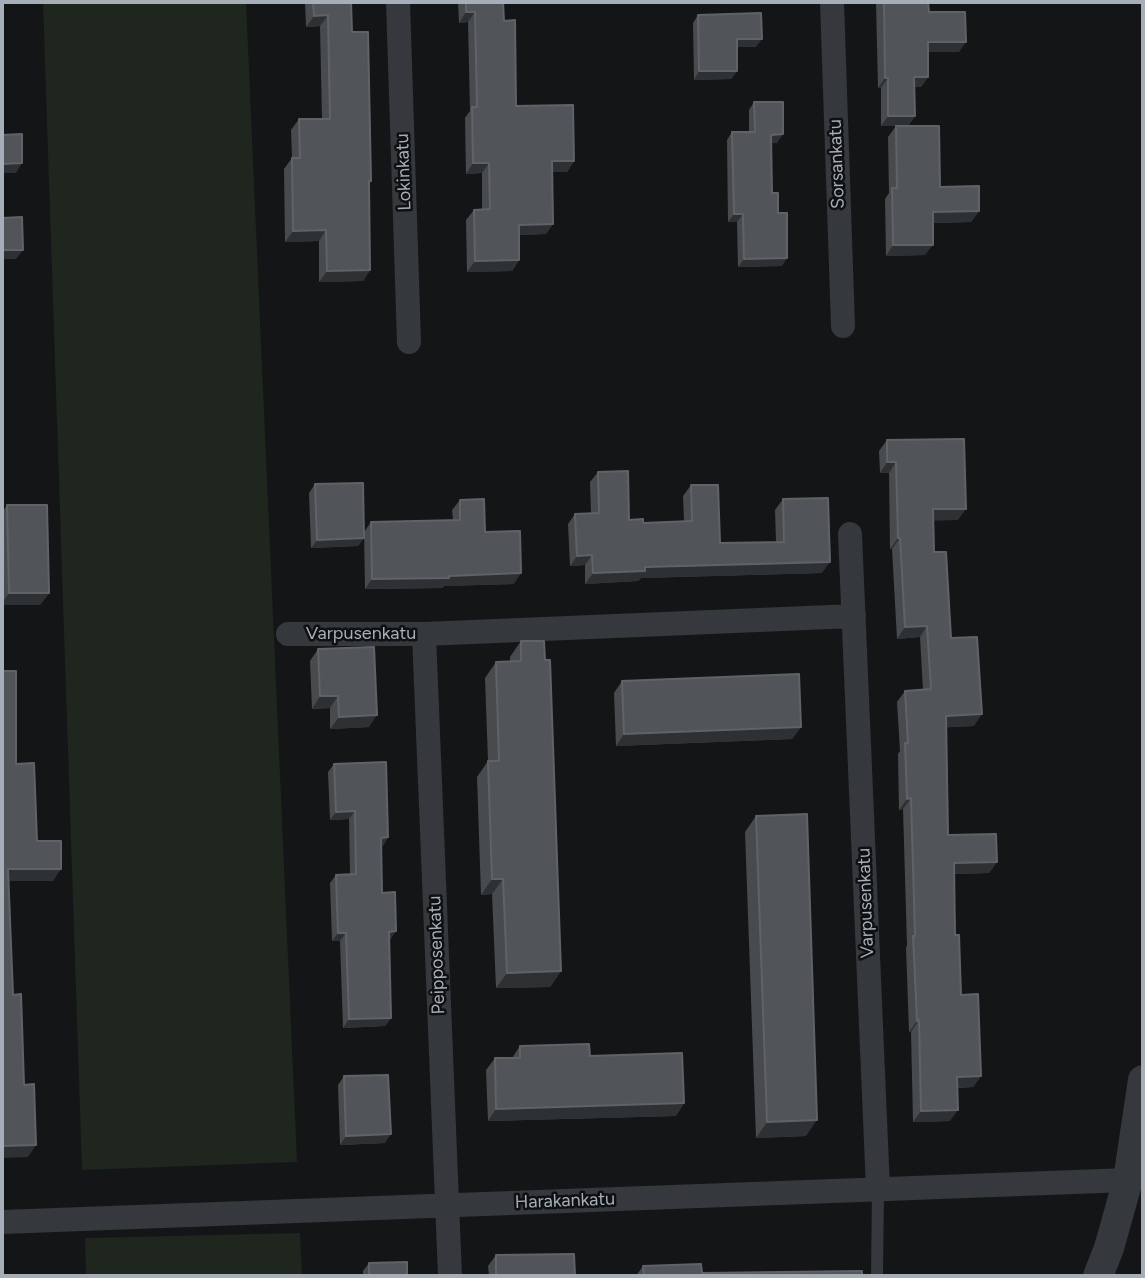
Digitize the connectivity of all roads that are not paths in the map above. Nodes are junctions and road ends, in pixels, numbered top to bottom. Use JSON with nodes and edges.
{"nodes":[{"id":1,"x":398,"y":2,"type":"edge"},
{"id":2,"x":832,"y":2,"type":"edge"},
{"id":3,"x":843,"y":326,"type":"dead end"},
{"id":4,"x":409,"y":342,"type":"dead end"},
{"id":5,"x":850,"y":534,"type":"dead end"},
{"id":6,"x":854,"y":616,"type":"junction"},
{"id":7,"x":288,"y":634,"type":"dead end"},
{"id":8,"x":424,"y":634,"type":"junction"},
{"id":9,"x":1143,"y":1080,"type":"edge"},
{"id":10,"x":1128,"y":1180,"type":"junction"},
{"id":11,"x":878,"y":1189,"type":"junction"},
{"id":12,"x":447,"y":1206,"type":"junction"},
{"id":13,"x":2,"y":1222,"type":"edge"},
{"id":14,"x":450,"y":1276,"type":"edge"},
{"id":15,"x":877,"y":1276,"type":"edge"},
{"id":16,"x":1098,"y":1276,"type":"edge"}],
"edges":[{"from":1,"to":4,"type":"street","name":"Lokinkatu"},
{"from":2,"to":3,"type":"street","name":"Sorsankatu"},
{"from":5,"to":6,"type":"street","name":"Varpusenkatu"},
{"from":6,"to":8,"type":"street","name":"Varpusenkatu"},
{"from":6,"to":11,"type":"street","name":"Varpusenkatu"},
{"from":7,"to":8,"type":"street","name":"Varpusenkatu"},
{"from":8,"to":12,"type":"street","name":"Peipposenkatu"},
{"from":9,"to":10,"type":"street"},
{"from":10,"to":11,"type":"street","name":"Harakankatu"},
{"from":10,"to":16,"type":"street"},
{"from":11,"to":12,"type":"street","name":"Harakankatu"},
{"from":11,"to":15,"type":"lane"},
{"from":12,"to":13,"type":"street","name":"Harakankatu"},
{"from":12,"to":14,"type":"street","name":"Peipposenkatu"}]}
